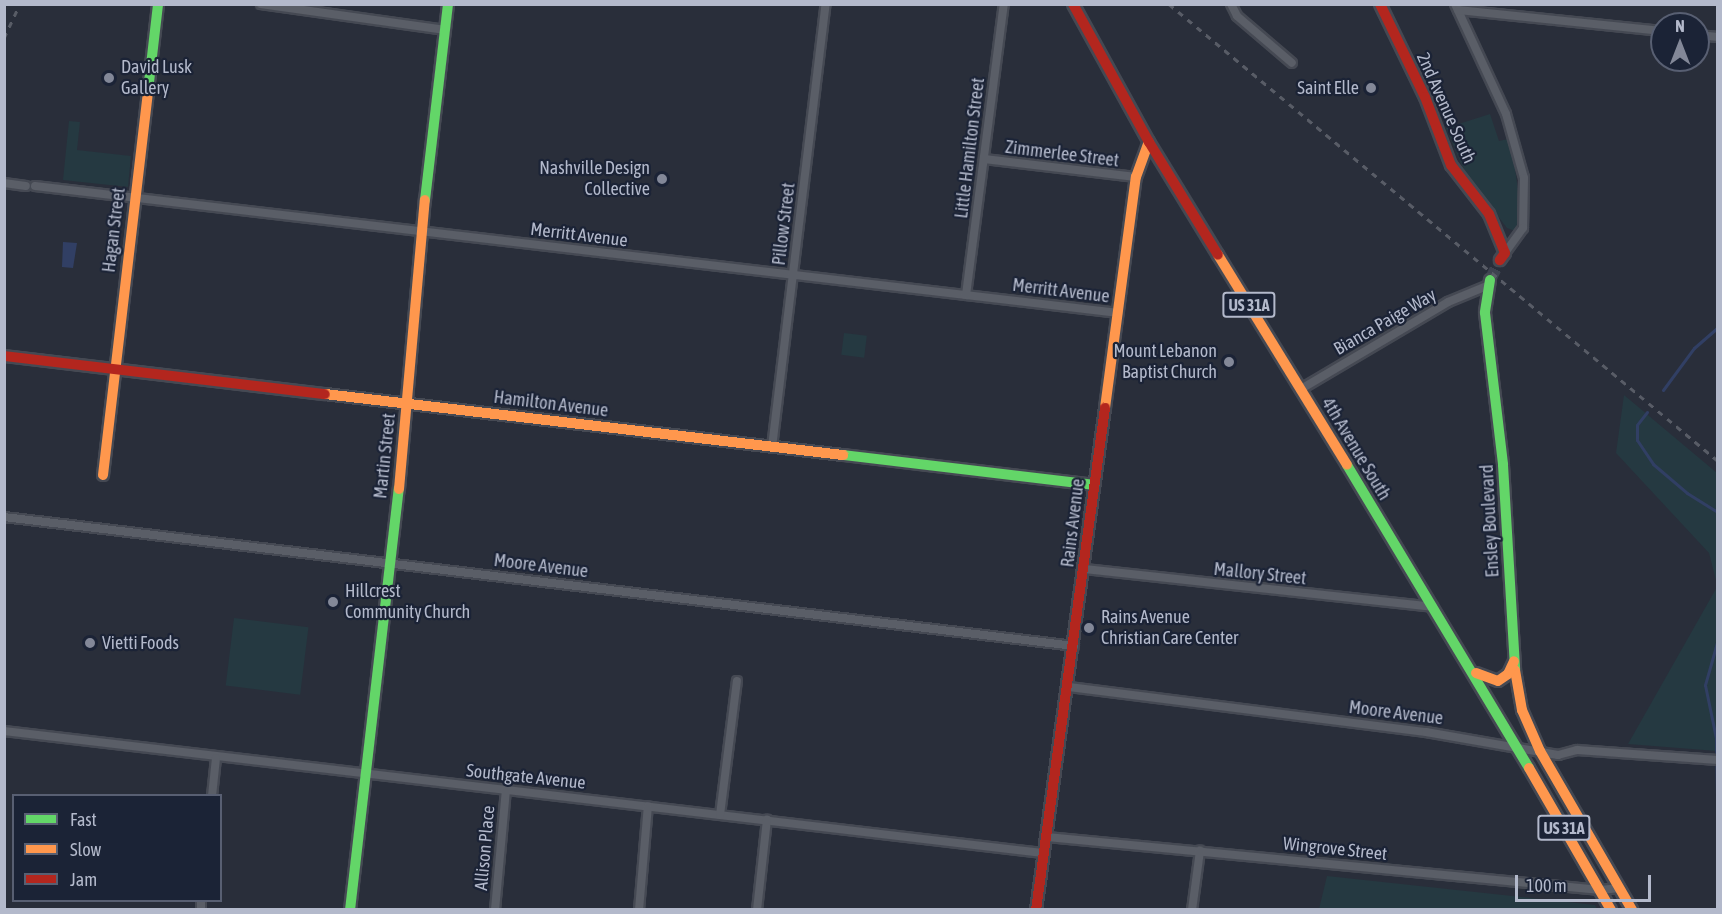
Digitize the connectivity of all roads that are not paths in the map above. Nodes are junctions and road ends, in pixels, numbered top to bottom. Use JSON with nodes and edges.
{"nodes":[{"id":1,"x":158,"y":4,"type":"edge"},
{"id":2,"x":261,"y":4,"type":"edge"},
{"id":3,"x":448,"y":4,"type":"edge"},
{"id":4,"x":826,"y":4,"type":"edge"},
{"id":5,"x":1004,"y":4,"type":"edge"},
{"id":6,"x":1073,"y":4,"type":"edge"},
{"id":7,"x":1231,"y":4,"type":"edge"},
{"id":8,"x":1380,"y":4,"type":"edge"},
{"id":9,"x":1456,"y":8,"type":"edge"},
{"id":10,"x":445,"y":30,"type":"junction"},
{"id":11,"x":1650,"y":31,"type":"edge"},
{"id":12,"x":1292,"y":63,"type":"dead end"},
{"id":13,"x":1149,"y":142,"type":"junction"},
{"id":14,"x":984,"y":159,"type":"junction"},
{"id":15,"x":1136,"y":177,"type":"junction"},
{"id":16,"x":4,"y":183,"type":"edge"},
{"id":17,"x":134,"y":198,"type":"junction"},
{"id":18,"x":422,"y":232,"type":"junction"},
{"id":19,"x":1502,"y":256,"type":"joint"},
{"id":20,"x":792,"y":275,"type":"junction"},
{"id":21,"x":1488,"y":283,"type":"joint"},
{"id":22,"x":966,"y":295,"type":"junction"},
{"id":23,"x":1119,"y":313,"type":"junction"},
{"id":24,"x":4,"y":356,"type":"edge"},
{"id":25,"x":116,"y":367,"type":"junction"},
{"id":26,"x":1300,"y":389,"type":"junction"},
{"id":27,"x":406,"y":404,"type":"junction"},
{"id":28,"x":772,"y":447,"type":"junction"},
{"id":29,"x":103,"y":475,"type":"dead end"},
{"id":30,"x":1094,"y":485,"type":"junction"},
{"id":31,"x":4,"y":517,"type":"edge"},
{"id":32,"x":390,"y":562,"type":"junction"},
{"id":33,"x":1084,"y":569,"type":"junction"},
{"id":34,"x":1433,"y":607,"type":"junction"},
{"id":35,"x":1074,"y":646,"type":"junction"},
{"id":36,"x":1514,"y":661,"type":"junction"},
{"id":37,"x":1475,"y":673,"type":"junction"},
{"id":38,"x":737,"y":681,"type":"dead end"},
{"id":39,"x":1069,"y":687,"type":"junction"},
{"id":40,"x":4,"y":731,"type":"edge"},
{"id":41,"x":1517,"y":746,"type":"junction"},
{"id":42,"x":1540,"y":751,"type":"junction"},
{"id":43,"x":216,"y":758,"type":"junction"},
{"id":44,"x":1715,"y":760,"type":"edge"},
{"id":45,"x":363,"y":776,"type":"junction"},
{"id":46,"x":506,"y":790,"type":"junction"},
{"id":47,"x":212,"y":794,"type":"edge"},
{"id":48,"x":648,"y":806,"type":"junction"},
{"id":49,"x":720,"y":815,"type":"junction"},
{"id":50,"x":767,"y":820,"type":"junction"},
{"id":51,"x":1047,"y":837,"type":"junction"},
{"id":52,"x":1200,"y":851,"type":"junction"},
{"id":53,"x":1043,"y":853,"type":"junction"},
{"id":54,"x":1620,"y":888,"type":"junction"},
{"id":55,"x":1600,"y":890,"type":"junction"},
{"id":56,"x":350,"y":909,"type":"edge"},
{"id":57,"x":495,"y":909,"type":"edge"},
{"id":58,"x":639,"y":909,"type":"edge"},
{"id":59,"x":757,"y":909,"type":"edge"},
{"id":60,"x":1036,"y":909,"type":"edge"},
{"id":61,"x":1192,"y":909,"type":"edge"},
{"id":62,"x":1611,"y":909,"type":"edge"},
{"id":63,"x":1632,"y":909,"type":"edge"}],
"edges":[{"from":1,"to":17,"type":"street","name":"Hagan Street"},
{"from":2,"to":10,"type":"street"},
{"from":3,"to":10,"type":"street","name":"Martin Street"},
{"from":4,"to":20,"type":"street","name":"Pillow Street"},
{"from":5,"to":14,"type":"street","name":"Little Hamilton Street"},
{"from":6,"to":13,"type":"street","name":"4th Avenue South","number":"US 31A"},
{"from":7,"to":12,"type":"street"},
{"from":8,"to":19,"type":"street","name":"2nd Avenue South"},
{"from":9,"to":11,"type":"street"},
{"from":9,"to":19,"type":"street"},
{"from":10,"to":18,"type":"street","name":"Martin Street"},
{"from":13,"to":15,"type":"street","name":"Rains Avenue"},
{"from":13,"to":26,"type":"street","name":"4th Avenue South","number":"US 31A"},
{"from":14,"to":15,"type":"street","name":"Zimmerlee Street"},
{"from":14,"to":22,"type":"street","name":"Little Hamilton Street"},
{"from":15,"to":23,"type":"street","name":"Rains Avenue"},
{"from":16,"to":17,"type":"street","name":"Merritt Avenue"},
{"from":17,"to":18,"type":"street","name":"Merritt Avenue"},
{"from":17,"to":25,"type":"street","name":"Hagan Street"},
{"from":18,"to":20,"type":"street","name":"Merritt Avenue"},
{"from":18,"to":27,"type":"street","name":"Martin Street"},
{"from":20,"to":22,"type":"street","name":"Merritt Avenue"},
{"from":20,"to":28,"type":"street","name":"Pillow Street"},
{"from":21,"to":26,"type":"street","name":"Bianca Paige Way"},
{"from":21,"to":36,"type":"street","name":"Ensley Boulevard","number":"US 31A"},
{"from":22,"to":23,"type":"street","name":"Merritt Avenue"},
{"from":23,"to":30,"type":"street","name":"Rains Avenue"},
{"from":24,"to":25,"type":"street","name":"Hamilton Avenue"},
{"from":25,"to":27,"type":"street","name":"Hamilton Avenue"},
{"from":25,"to":29,"type":"street","name":"Hagan Street"},
{"from":26,"to":34,"type":"street","name":"4th Avenue South","number":"US 31A"},
{"from":27,"to":28,"type":"street","name":"Hamilton Avenue"},
{"from":27,"to":32,"type":"street","name":"Martin Street"},
{"from":28,"to":30,"type":"street","name":"Hamilton Avenue"},
{"from":30,"to":33,"type":"street","name":"Rains Avenue"},
{"from":31,"to":32,"type":"street","name":"Moore Avenue"},
{"from":32,"to":35,"type":"street","name":"Moore Avenue"},
{"from":32,"to":45,"type":"street","name":"Martin Street"},
{"from":33,"to":34,"type":"street","name":"Mallory Street"},
{"from":33,"to":35,"type":"street","name":"Rains Avenue"},
{"from":34,"to":37,"type":"street","name":"4th Avenue South","number":"US 31A"},
{"from":35,"to":39,"type":"street","name":"Rains Avenue"},
{"from":36,"to":37,"type":"street"},
{"from":36,"to":42,"type":"street","name":"Ensley Boulevard","number":"US 31A"},
{"from":37,"to":41,"type":"street","name":"4th Avenue South","number":"US 31A"},
{"from":38,"to":49,"type":"street"},
{"from":39,"to":41,"type":"street","name":"Moore Avenue"},
{"from":39,"to":51,"type":"street","name":"Rains Avenue"},
{"from":40,"to":43,"type":"street","name":"Southgate Avenue"},
{"from":41,"to":42,"type":"street","name":"Moore Avenue"},
{"from":41,"to":55,"type":"street","name":"4th Avenue South","number":"US 31A"},
{"from":42,"to":44,"type":"street","name":"Moore Avenue"},
{"from":42,"to":54,"type":"street","number":"US 31A"},
{"from":43,"to":45,"type":"street","name":"Southgate Avenue"},
{"from":43,"to":47,"type":"street"},
{"from":45,"to":46,"type":"street","name":"Southgate Avenue"},
{"from":45,"to":56,"type":"street","name":"Martin Street"},
{"from":46,"to":48,"type":"street","name":"Southgate Avenue"},
{"from":46,"to":57,"type":"street","name":"Allison Place"},
{"from":48,"to":49,"type":"street","name":"Southgate Avenue"},
{"from":48,"to":58,"type":"street"},
{"from":49,"to":50,"type":"street","name":"Southgate Avenue"},
{"from":50,"to":53,"type":"street","name":"Southgate Avenue"},
{"from":50,"to":59,"type":"street"},
{"from":51,"to":52,"type":"street","name":"Wingrove Street"},
{"from":51,"to":53,"type":"street","name":"Rains Avenue"},
{"from":52,"to":55,"type":"street","name":"Wingrove Street"},
{"from":52,"to":61,"type":"street"},
{"from":53,"to":60,"type":"street","name":"Rains Avenue"},
{"from":54,"to":55,"type":"street","name":"Wingrove Street"},
{"from":54,"to":63,"type":"street","number":"US 31A"},
{"from":55,"to":62,"type":"street","name":"4th Avenue South","number":"US 31A"}]}
